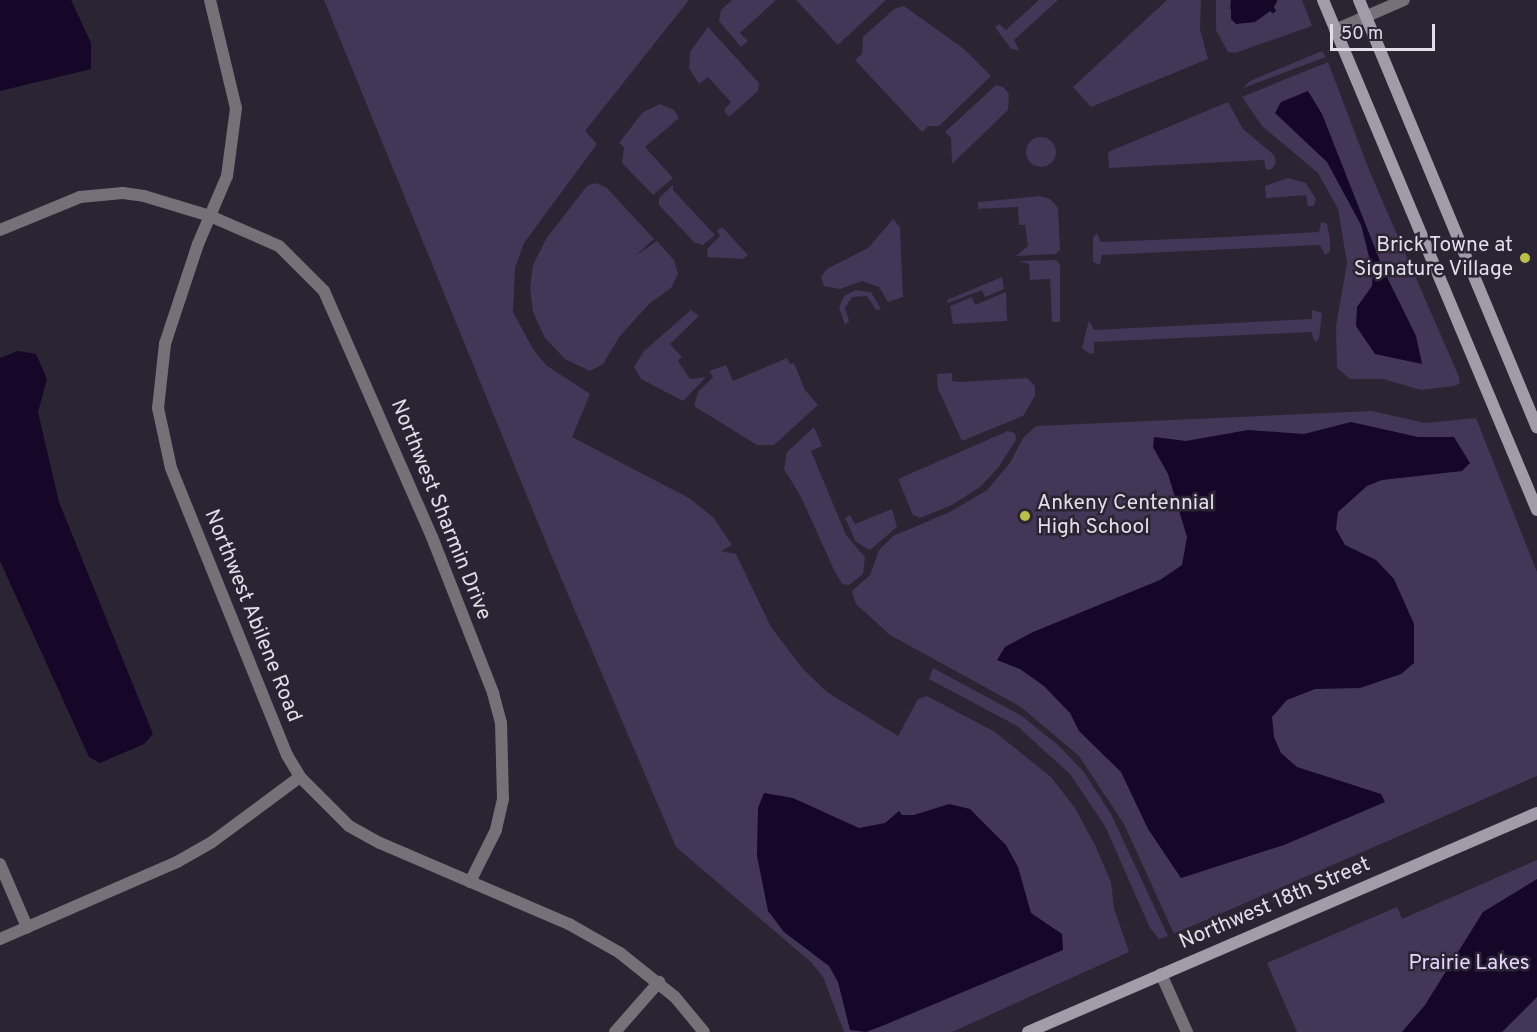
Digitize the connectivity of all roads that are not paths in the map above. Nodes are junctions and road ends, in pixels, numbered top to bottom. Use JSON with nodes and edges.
{"nodes":[{"id":1,"x":210,"y":0,"type":"edge"},
{"id":2,"x":1323,"y":0,"type":"edge"},
{"id":3,"x":1359,"y":0,"type":"edge"},
{"id":4,"x":1404,"y":0,"type":"edge"},
{"id":5,"x":1365,"y":16,"type":"junction"},
{"id":6,"x":1335,"y":30,"type":"junction"},
{"id":7,"x":210,"y":216,"type":"junction"},
{"id":8,"x":0,"y":230,"type":"edge"},
{"id":9,"x":1537,"y":427,"type":"edge"},
{"id":10,"x":1537,"y":510,"type":"edge"},
{"id":11,"x":300,"y":777,"type":"junction"},
{"id":12,"x":1537,"y":813,"type":"edge"},
{"id":13,"x":0,"y":864,"type":"edge"},
{"id":14,"x":470,"y":882,"type":"junction"},
{"id":15,"x":27,"y":927,"type":"junction"},
{"id":16,"x":0,"y":939,"type":"edge"},
{"id":17,"x":1161,"y":974,"type":"junction"},
{"id":18,"x":659,"y":982,"type":"junction"},
{"id":19,"x":615,"y":1032,"type":"edge"},
{"id":20,"x":704,"y":1032,"type":"edge"},
{"id":21,"x":1028,"y":1032,"type":"edge"},
{"id":22,"x":1187,"y":1032,"type":"edge"}],
"edges":[{"from":1,"to":7,"type":"street","name":"Northwest Abilene Road"},
{"from":2,"to":6,"type":"main road"},
{"from":3,"to":5,"type":"main road"},
{"from":4,"to":5,"type":"street"},
{"from":5,"to":6,"type":"street"},
{"from":5,"to":9,"type":"main road"},
{"from":6,"to":10,"type":"main road"},
{"from":7,"to":8,"type":"street","name":"Northwest Sharmin Drive"},
{"from":7,"to":11,"type":"street","name":"Northwest Abilene Road"},
{"from":7,"to":14,"type":"street","name":"Northwest Sharmin Drive"},
{"from":11,"to":14,"type":"street","name":"Northwest Abilene Road"},
{"from":11,"to":15,"type":"street"},
{"from":12,"to":17,"type":"main road","name":"Northwest 18th Street"},
{"from":13,"to":15,"type":"street"},
{"from":14,"to":18,"type":"street","name":"Northwest Abilene Road"},
{"from":15,"to":16,"type":"street"},
{"from":17,"to":21,"type":"main road","name":"Northwest 18th Street"},
{"from":17,"to":22,"type":"street"},
{"from":18,"to":19,"type":"street"},
{"from":18,"to":20,"type":"street","name":"Northwest Abilene Road"}]}
